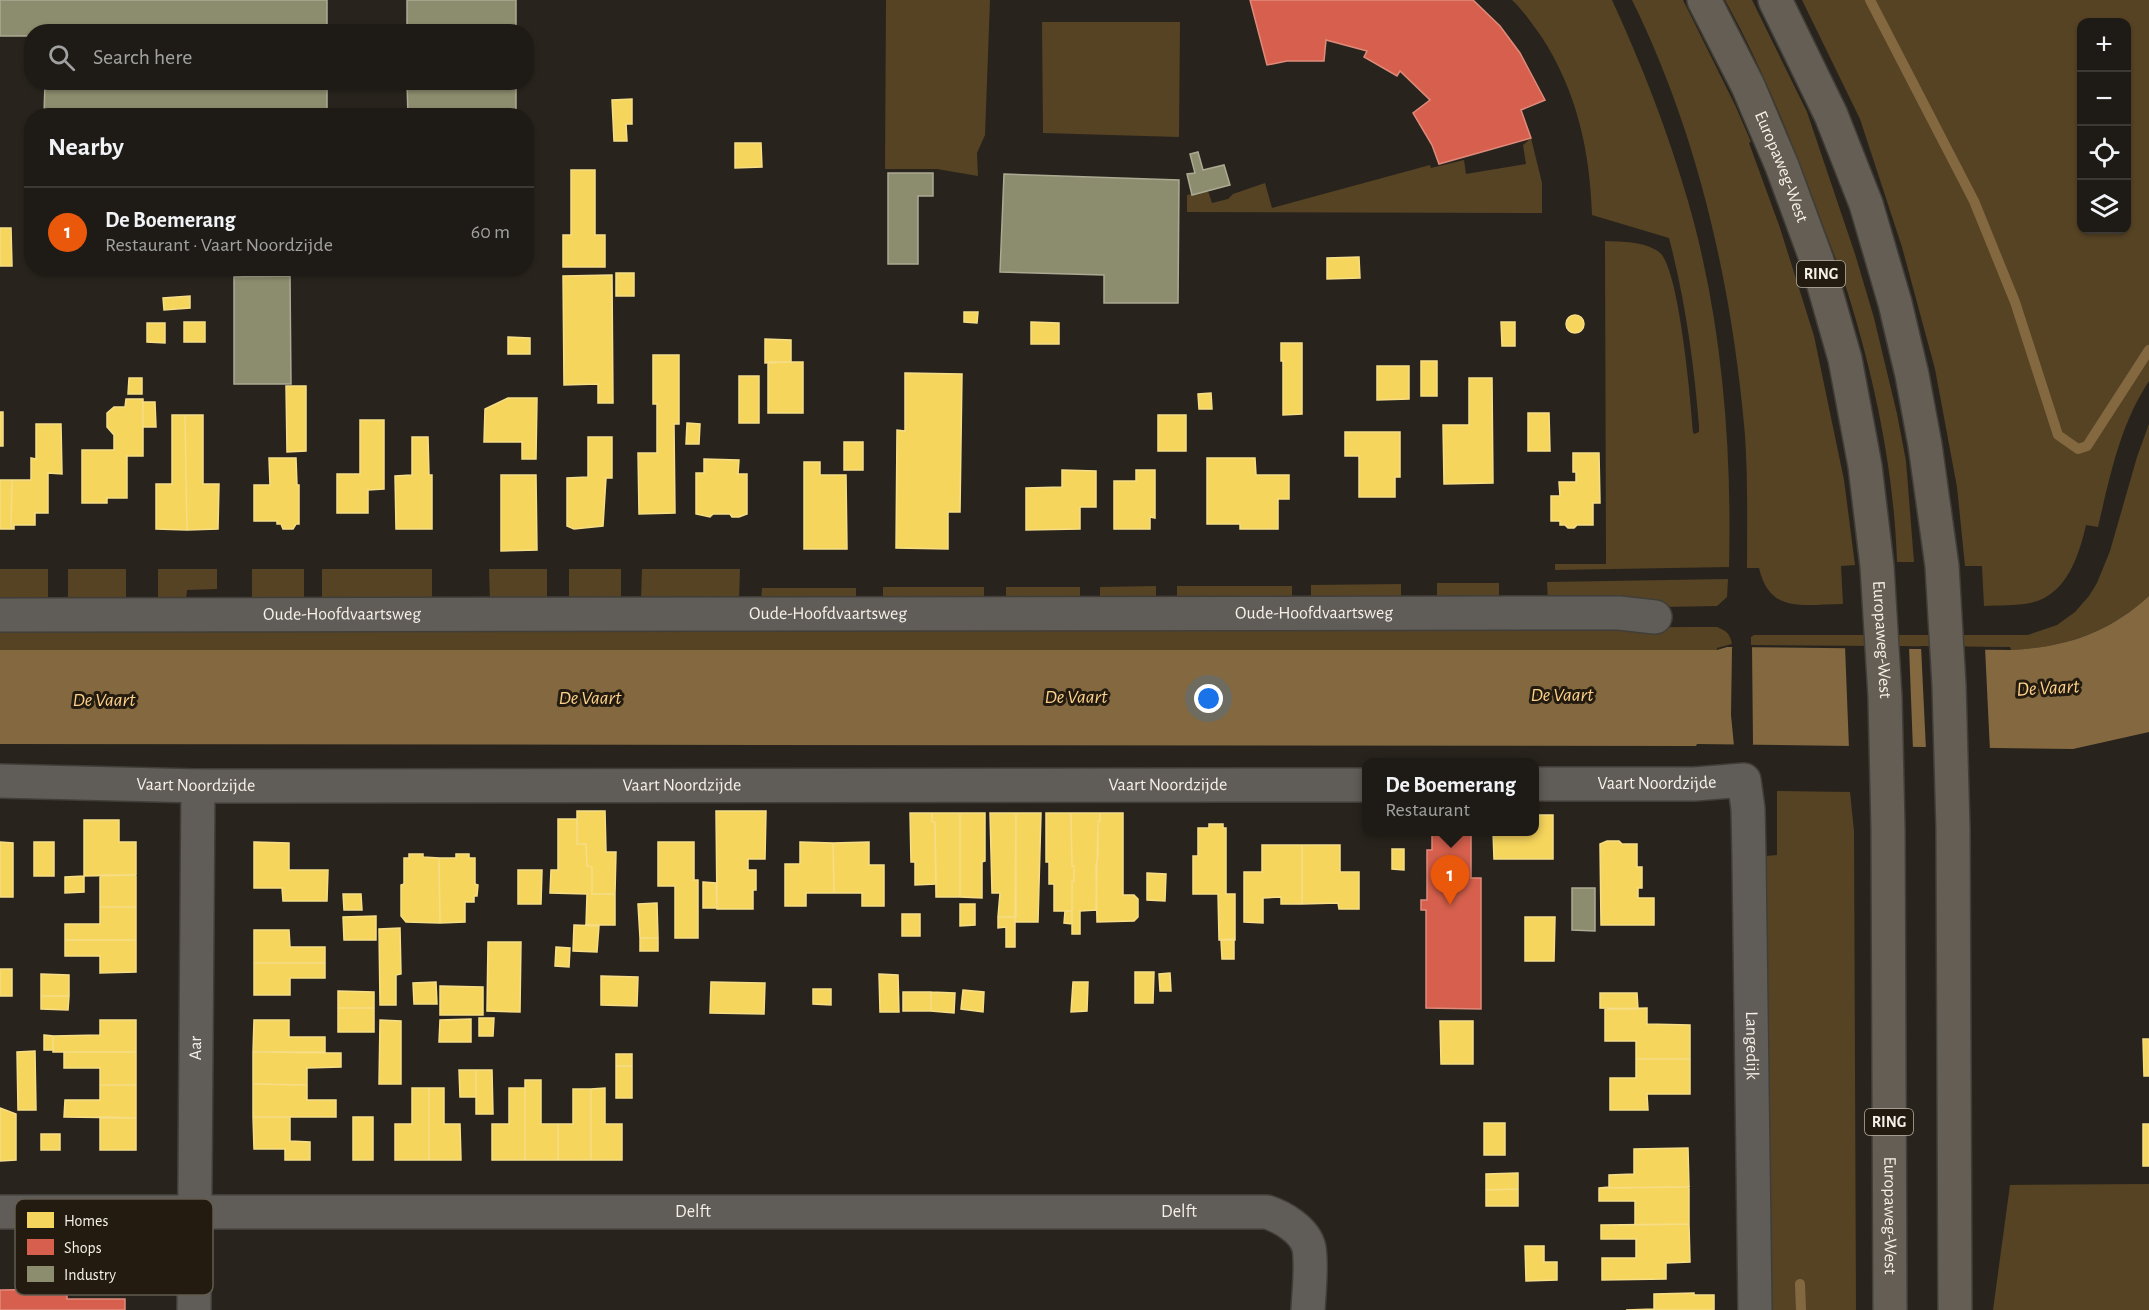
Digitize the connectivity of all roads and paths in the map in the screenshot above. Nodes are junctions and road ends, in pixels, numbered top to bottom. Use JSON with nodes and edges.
{"nodes":[{"id":1,"x":1704,"y":0,"type":"edge"},
{"id":2,"x":1775,"y":0,"type":"edge"},
{"id":3,"x":0,"y":615,"type":"edge"},
{"id":4,"x":1655,"y":617,"type":"dead end"},
{"id":5,"x":1744,"y":780,"type":"joint"},
{"id":6,"x":0,"y":781,"type":"edge"},
{"id":7,"x":1539,"y":784,"type":"edge"},
{"id":8,"x":1362,"y":785,"type":"edge"},
{"id":9,"x":198,"y":786,"type":"junction"},
{"id":10,"x":193,"y":1199,"type":"edge"},
{"id":11,"x":213,"y":1211,"type":"edge"},
{"id":12,"x":0,"y":1212,"type":"edge"},
{"id":13,"x":15,"y":1212,"type":"edge"},
{"id":14,"x":194,"y":1295,"type":"edge"},
{"id":15,"x":194,"y":1310,"type":"edge"},
{"id":16,"x":1308,"y":1310,"type":"edge"},
{"id":17,"x":1755,"y":1310,"type":"edge"},
{"id":18,"x":1890,"y":1310,"type":"edge"},
{"id":19,"x":1955,"y":1310,"type":"edge"}],
"edges":[{"from":1,"to":18,"type":"main road","name":"Europaweg-West","number":"RING"},
{"from":2,"to":19,"type":"main road"},
{"from":3,"to":4,"type":"street","name":"Oude-Hoofdvaartsweg"},
{"from":5,"to":7,"type":"street","name":"Vaart Noordzijde"},
{"from":5,"to":17,"type":"street","name":"Langedijk"},
{"from":6,"to":9,"type":"street","name":"Vaart Noordzijde"},
{"from":8,"to":9,"type":"street","name":"Vaart Noordzijde"},
{"from":9,"to":10,"type":"street","name":"Aar"},
{"from":11,"to":16,"type":"street","name":"Delft"},
{"from":12,"to":13,"type":"street","name":"Delft"},
{"from":14,"to":15,"type":"street","name":"Aar"}]}
